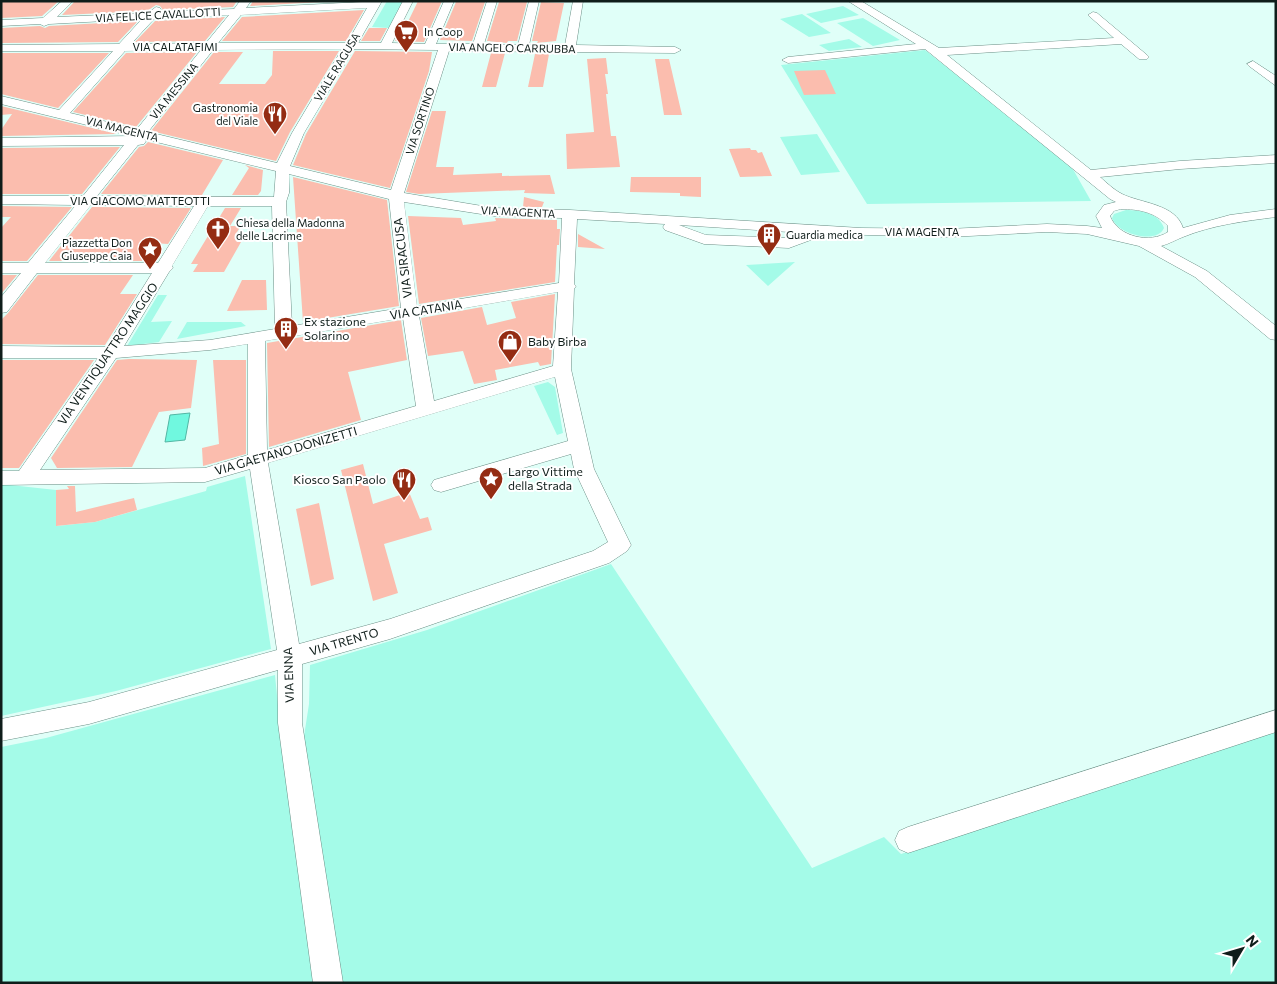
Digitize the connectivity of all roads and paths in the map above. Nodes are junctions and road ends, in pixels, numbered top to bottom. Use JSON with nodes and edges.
{"nodes":[{"id":1,"x":68,"y":1,"type":"edge"},
{"id":2,"x":164,"y":1,"type":"edge"},
{"id":3,"x":246,"y":1,"type":"edge"},
{"id":4,"x":408,"y":1,"type":"edge"},
{"id":5,"x":449,"y":1,"type":"edge"},
{"id":6,"x":492,"y":1,"type":"edge"},
{"id":7,"x":534,"y":1,"type":"edge"},
{"id":8,"x":578,"y":1,"type":"edge"},
{"id":9,"x":853,"y":1,"type":"edge"},
{"id":10,"x":376,"y":3,"type":"edge"},
{"id":11,"x":238,"y":11,"type":"junction"},
{"id":12,"x":152,"y":15,"type":"junction"},
{"id":13,"x":1094,"y":15,"type":"dead end"},
{"id":14,"x":47,"y":20,"type":"junction"},
{"id":15,"x":1,"y":23,"type":"edge"},
{"id":16,"x":1124,"y":41,"type":"junction"},
{"id":17,"x":349,"y":46,"type":"junction"},
{"id":18,"x":926,"y":46,"type":"junction"},
{"id":19,"x":209,"y":47,"type":"junction"},
{"id":20,"x":385,"y":47,"type":"junction"},
{"id":21,"x":429,"y":47,"type":"junction"},
{"id":22,"x":445,"y":47,"type":"junction"},
{"id":23,"x":1,"y":48,"type":"edge"},
{"id":24,"x":17,"y":48,"type":"junction"},
{"id":25,"x":123,"y":48,"type":"junction"},
{"id":26,"x":477,"y":48,"type":"junction"},
{"id":27,"x":523,"y":48,"type":"junction"},
{"id":28,"x":570,"y":49,"type":"junction"},
{"id":29,"x":675,"y":50,"type":"dead end"},
{"id":30,"x":937,"y":52,"type":"junction"},
{"id":31,"x":1143,"y":57,"type":"dead end"},
{"id":32,"x":788,"y":60,"type":"dead end"},
{"id":33,"x":1,"y":62,"type":"edge"},
{"id":34,"x":1253,"y":64,"type":"dead end"},
{"id":35,"x":1276,"y":82,"type":"edge"},
{"id":36,"x":1,"y":100,"type":"edge"},
{"id":37,"x":62,"y":114,"type":"junction"},
{"id":38,"x":136,"y":138,"type":"junction"},
{"id":39,"x":1,"y":142,"type":"edge"},
{"id":40,"x":1276,"y":159,"type":"edge"},
{"id":41,"x":277,"y":167,"type":"junction"},
{"id":42,"x":1088,"y":174,"type":"junction"},
{"id":43,"x":396,"y":196,"type":"junction"},
{"id":44,"x":1,"y":200,"type":"edge"},
{"id":45,"x":86,"y":200,"type":"junction"},
{"id":46,"x":204,"y":201,"type":"junction"},
{"id":47,"x":278,"y":202,"type":"junction"},
{"id":48,"x":1135,"y":205,"type":"junction"},
{"id":49,"x":1276,"y":212,"type":"edge"},
{"id":50,"x":570,"y":214,"type":"junction"},
{"id":51,"x":1103,"y":215,"type":"junction"},
{"id":52,"x":594,"y":216,"type":"junction"},
{"id":53,"x":1167,"y":217,"type":"junction"},
{"id":54,"x":645,"y":219,"type":"junction"},
{"id":55,"x":1230,"y":219,"type":"junction"},
{"id":56,"x":698,"y":222,"type":"junction"},
{"id":57,"x":667,"y":226,"type":"junction"},
{"id":58,"x":1046,"y":228,"type":"junction"},
{"id":59,"x":831,"y":230,"type":"junction"},
{"id":60,"x":1175,"y":234,"type":"junction"},
{"id":61,"x":1123,"y":237,"type":"junction"},
{"id":62,"x":1140,"y":242,"type":"junction"},
{"id":63,"x":1,"y":268,"type":"edge"},
{"id":64,"x":33,"y":268,"type":"junction"},
{"id":65,"x":164,"y":268,"type":"junction"},
{"id":66,"x":1201,"y":274,"type":"junction"},
{"id":67,"x":568,"y":286,"type":"junction"},
{"id":68,"x":1,"y":308,"type":"edge"},
{"id":69,"x":410,"y":313,"type":"junction"},
{"id":70,"x":284,"y":333,"type":"junction"},
{"id":71,"x":1276,"y":335,"type":"edge"},
{"id":72,"x":256,"y":338,"type":"junction"},
{"id":73,"x":1,"y":352,"type":"edge"},
{"id":74,"x":111,"y":353,"type":"junction"},
{"id":75,"x":562,"y":369,"type":"junction"},
{"id":76,"x":426,"y":410,"type":"junction"},
{"id":77,"x":579,"y":446,"type":"junction"},
{"id":78,"x":258,"y":460,"type":"junction"},
{"id":79,"x":1,"y":478,"type":"edge"},
{"id":80,"x":24,"y":478,"type":"junction"},
{"id":81,"x":441,"y":485,"type":"dead end"},
{"id":82,"x":290,"y":658,"type":"junction"},
{"id":83,"x":1276,"y":721,"type":"edge"},
{"id":84,"x":1,"y":730,"type":"edge"},
{"id":85,"x":908,"y":840,"type":"dead end"},
{"id":86,"x":328,"y":983,"type":"edge"}],
"edges":[{"from":1,"to":14,"type":"street"},
{"from":2,"to":12,"type":"street"},
{"from":3,"to":11,"type":"street","name":"VIA MESSINA"},
{"from":4,"to":20,"type":"street"},
{"from":5,"to":21,"type":"street"},
{"from":6,"to":26,"type":"street"},
{"from":7,"to":27,"type":"street"},
{"from":8,"to":28,"type":"street"},
{"from":9,"to":18,"type":"street"},
{"from":10,"to":11,"type":"street","name":"VIA FELICE CAVALLOTTI"},
{"from":10,"to":17,"type":"street","name":"VIALE RAGUSA"},
{"from":11,"to":12,"type":"street","name":"VIA FELICE CAVALLOTTI"},
{"from":11,"to":19,"type":"street","name":"VIA MESSINA"},
{"from":12,"to":14,"type":"street","name":"VIA FELICE CAVALLOTTI"},
{"from":12,"to":25,"type":"street"},
{"from":13,"to":16,"type":"street"},
{"from":14,"to":15,"type":"street","name":"VIA FELICE CAVALLOTTI"},
{"from":14,"to":24,"type":"street"},
{"from":16,"to":30,"type":"street"},
{"from":16,"to":31,"type":"street"},
{"from":17,"to":19,"type":"street","name":"VIA CALATAFIMI"},
{"from":17,"to":20,"type":"street","name":"VIA ANGELO CARRUBBA"},
{"from":17,"to":41,"type":"street","name":"VIALE RAGUSA"},
{"from":18,"to":30,"type":"street"},
{"from":18,"to":32,"type":"street"},
{"from":19,"to":25,"type":"street","name":"VIA CALATAFIMI"},
{"from":19,"to":38,"type":"street","name":"VIA MESSINA"},
{"from":20,"to":21,"type":"street","name":"VIA ANGELO CARRUBBA"},
{"from":21,"to":22,"type":"street","name":"VIA ANGELO CARRUBBA"},
{"from":22,"to":26,"type":"street","name":"VIA ANGELO CARRUBBA"},
{"from":22,"to":43,"type":"street","name":"VIA SORTINO"},
{"from":23,"to":24,"type":"street","name":"VIA CALATAFIMI"},
{"from":24,"to":25,"type":"street","name":"VIA CALATAFIMI"},
{"from":24,"to":33,"type":"street"},
{"from":25,"to":37,"type":"street"},
{"from":26,"to":27,"type":"street","name":"VIA ANGELO CARRUBBA"},
{"from":27,"to":28,"type":"street","name":"VIA ANGELO CARRUBBA"},
{"from":28,"to":29,"type":"street","name":"VIA ANGELO CARRUBBA"},
{"from":30,"to":42,"type":"street"},
{"from":34,"to":35,"type":"street"},
{"from":36,"to":37,"type":"street","name":"VIA MAGENTA"},
{"from":37,"to":38,"type":"street","name":"VIA MAGENTA"},
{"from":38,"to":39,"type":"street"},
{"from":38,"to":41,"type":"street","name":"VIA MAGENTA"},
{"from":38,"to":45,"type":"street","name":"VIA MESSINA"},
{"from":40,"to":42,"type":"street"},
{"from":41,"to":43,"type":"street","name":"VIA MAGENTA"},
{"from":41,"to":47,"type":"street"},
{"from":42,"to":48,"type":"street"},
{"from":42,"to":51,"type":"street"},
{"from":43,"to":50,"type":"street","name":"VIA MAGENTA"},
{"from":43,"to":69,"type":"street","name":"VIA SIRACUSA"},
{"from":44,"to":45,"type":"street","name":"VIA GIACOMO MATTEOTTI"},
{"from":45,"to":46,"type":"street","name":"VIA GIACOMO MATTEOTTI"},
{"from":45,"to":64,"type":"street","name":"VIA MESSINA"},
{"from":46,"to":47,"type":"street","name":"VIA GIACOMO MATTEOTTI"},
{"from":46,"to":65,"type":"street","name":"VIA VENTIQUATTRO MAGGIO"},
{"from":47,"to":70,"type":"street"},
{"from":48,"to":51,"type":"street"},
{"from":48,"to":53,"type":"street"},
{"from":49,"to":55,"type":"street"},
{"from":50,"to":52,"type":"street","name":"VIA MAGENTA"},
{"from":50,"to":67,"type":"street"},
{"from":51,"to":58,"type":"street"},
{"from":51,"to":61,"type":"street"},
{"from":52,"to":54,"type":"street","name":"VIA MAGENTA"},
{"from":52,"to":57,"type":"street"},
{"from":53,"to":55,"type":"street"},
{"from":53,"to":60,"type":"street"},
{"from":54,"to":56,"type":"street","name":"VIA MAGENTA"},
{"from":54,"to":57,"type":"street"},
{"from":55,"to":60,"type":"street"},
{"from":56,"to":57,"type":"street"},
{"from":56,"to":59,"type":"street","name":"VIA MAGENTA"},
{"from":57,"to":59,"type":"street"},
{"from":58,"to":59,"type":"street","name":"VIA MAGENTA"},
{"from":58,"to":61,"type":"street"},
{"from":60,"to":62,"type":"street"},
{"from":60,"to":66,"type":"street"},
{"from":61,"to":62,"type":"street"},
{"from":62,"to":66,"type":"street"},
{"from":63,"to":64,"type":"street"},
{"from":64,"to":65,"type":"street"},
{"from":64,"to":68,"type":"street","name":"VIA MESSINA"},
{"from":65,"to":74,"type":"street","name":"VIA VENTIQUATTRO MAGGIO"},
{"from":66,"to":71,"type":"street"},
{"from":67,"to":69,"type":"street","name":"VIA CATANIA"},
{"from":67,"to":75,"type":"street"},
{"from":69,"to":70,"type":"street","name":"VIA CATANIA"},
{"from":69,"to":76,"type":"street","name":"VIA SIRACUSA"},
{"from":70,"to":72,"type":"street","name":"VIA CATANIA"},
{"from":72,"to":74,"type":"street","name":"VIA CATANIA"},
{"from":72,"to":78,"type":"street","name":"VIA ENNA"},
{"from":73,"to":74,"type":"street","name":"VIA CATANIA"},
{"from":74,"to":80,"type":"street","name":"VIA VENTIQUATTRO MAGGIO"},
{"from":75,"to":76,"type":"street","name":"VIA GAETANO DONIZETTI"},
{"from":75,"to":77,"type":"street"},
{"from":76,"to":78,"type":"street","name":"VIA GAETANO DONIZETTI"},
{"from":77,"to":81,"type":"street"},
{"from":77,"to":82,"type":"street","name":"VIA TRENTO"},
{"from":78,"to":80,"type":"street","name":"VIA GAETANO DONIZETTI"},
{"from":78,"to":82,"type":"street","name":"VIA ENNA"},
{"from":79,"to":80,"type":"street","name":"VIA GAETANO DONIZETTI"},
{"from":82,"to":84,"type":"street","name":"VIA TRENTO"},
{"from":82,"to":86,"type":"street","name":"VIA ENNA"},
{"from":83,"to":85,"type":"street"}]}
